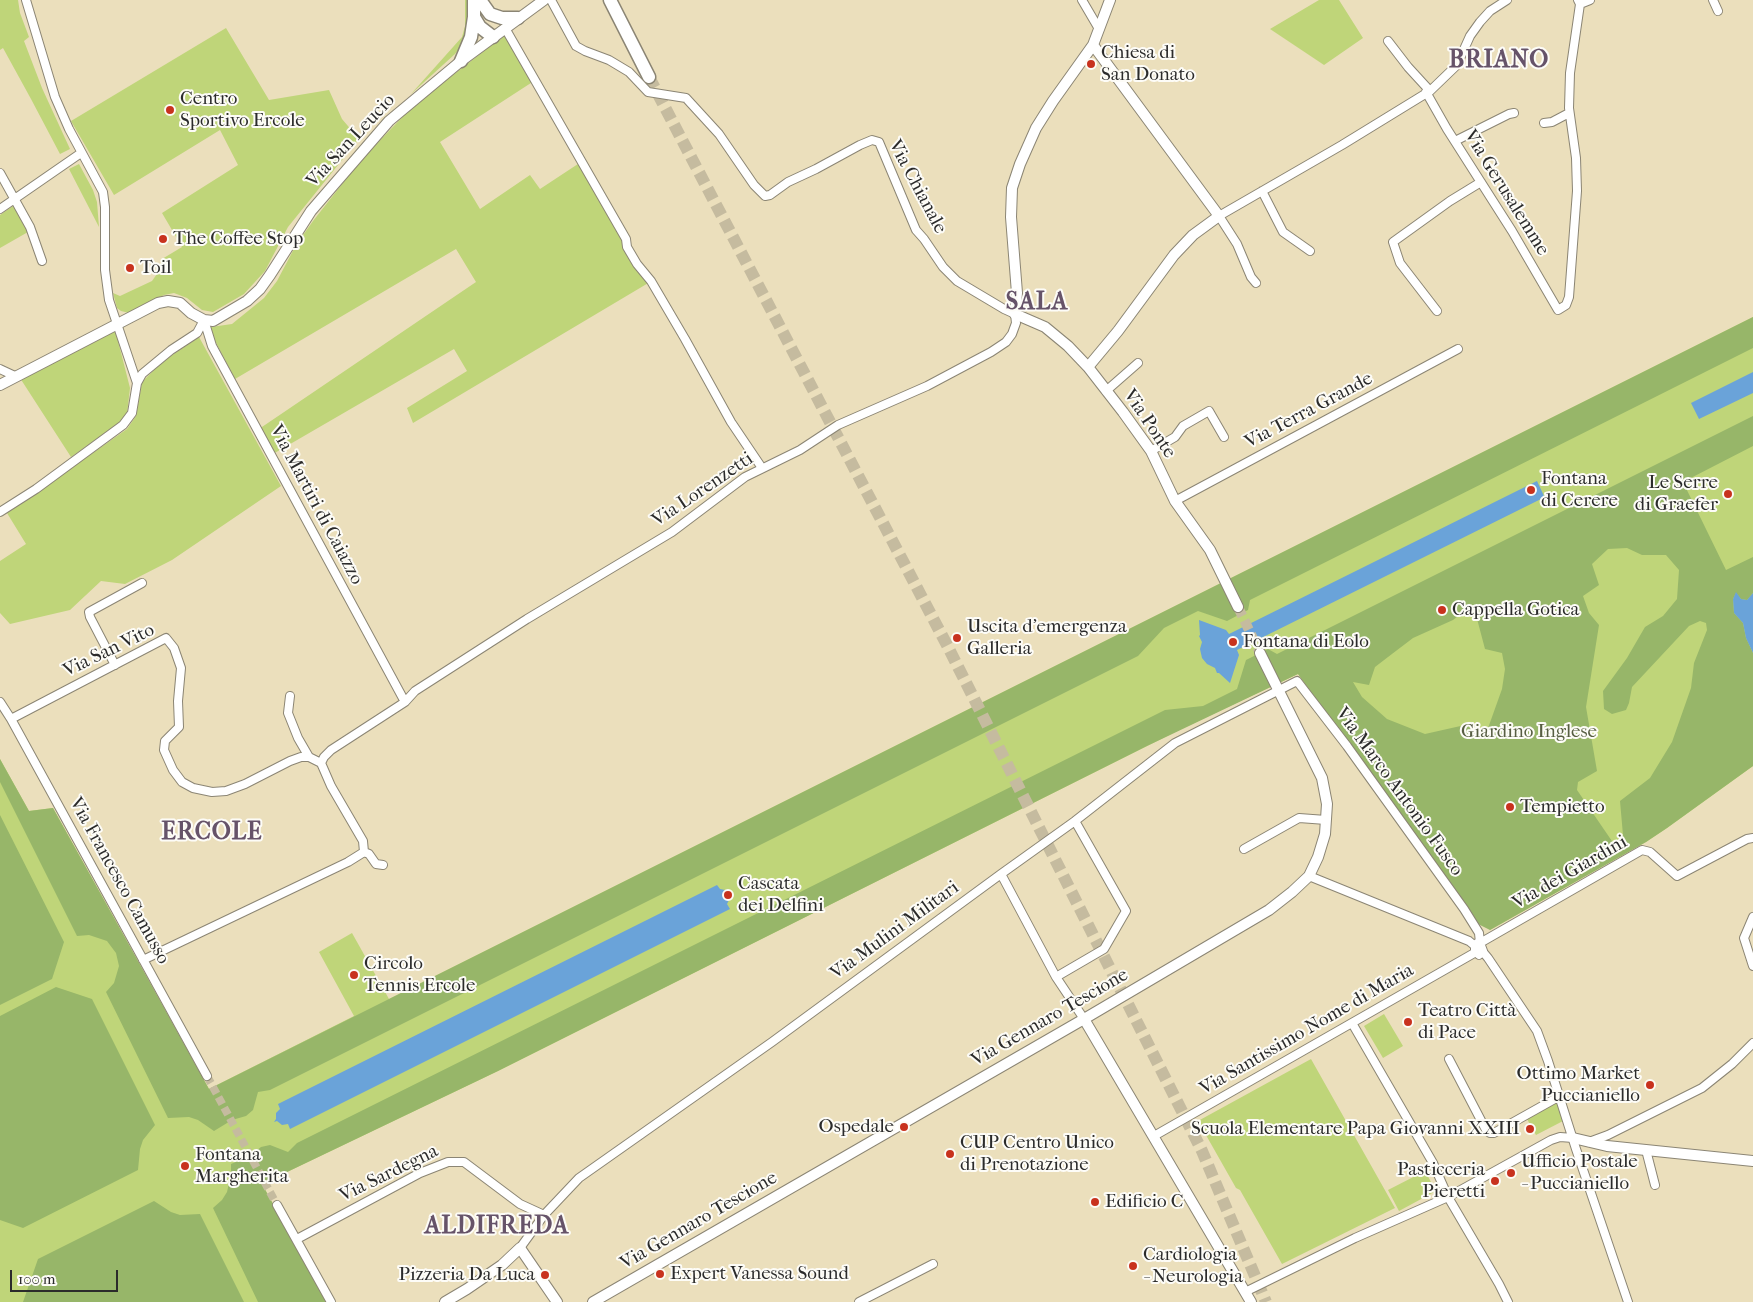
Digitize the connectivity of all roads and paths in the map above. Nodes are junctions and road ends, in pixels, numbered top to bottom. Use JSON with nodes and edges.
{"nodes":[{"id":1,"x":26,"y":0,"type":"edge"},
{"id":2,"x":474,"y":0,"type":"edge"},
{"id":3,"x":480,"y":0,"type":"edge"},
{"id":4,"x":544,"y":0,"type":"edge"},
{"id":5,"x":552,"y":0,"type":"edge"},
{"id":6,"x":610,"y":0,"type":"edge"},
{"id":7,"x":1082,"y":0,"type":"edge"},
{"id":8,"x":1110,"y":0,"type":"edge"},
{"id":9,"x":1507,"y":0,"type":"edge"},
{"id":10,"x":1590,"y":0,"type":"edge"},
{"id":11,"x":1713,"y":0,"type":"edge"},
{"id":12,"x":1578,"y":2,"type":"edge"},
{"id":13,"x":1718,"y":11,"type":"dead end"},
{"id":14,"x":490,"y":14,"type":"junction"},
{"id":15,"x":474,"y":17,"type":"junction"},
{"id":16,"x":518,"y":18,"type":"junction"},
{"id":17,"x":505,"y":28,"type":"junction"},
{"id":18,"x":1099,"y":30,"type":"junction"},
{"id":19,"x":493,"y":37,"type":"junction"},
{"id":20,"x":1388,"y":41,"type":"dead end"},
{"id":21,"x":1093,"y":45,"type":"junction"},
{"id":22,"x":461,"y":61,"type":"junction"},
{"id":23,"x":649,"y":77,"type":"tunnel mouth"},
{"id":24,"x":1428,"y":92,"type":"junction"},
{"id":25,"x":1514,"y":113,"type":"dead end"},
{"id":26,"x":1569,"y":113,"type":"junction"},
{"id":27,"x":1544,"y":123,"type":"dead end"},
{"id":28,"x":1455,"y":141,"type":"junction"},
{"id":29,"x":81,"y":153,"type":"junction"},
{"id":30,"x":0,"y":173,"type":"edge"},
{"id":31,"x":1481,"y":182,"type":"junction"},
{"id":32,"x":1262,"y":191,"type":"junction"},
{"id":33,"x":14,"y":199,"type":"junction"},
{"id":34,"x":0,"y":210,"type":"edge"},
{"id":35,"x":1219,"y":216,"type":"junction"},
{"id":36,"x":1310,"y":251,"type":"dead end"},
{"id":37,"x":42,"y":261,"type":"dead end"},
{"id":38,"x":1256,"y":283,"type":"dead end"},
{"id":39,"x":1437,"y":311,"type":"dead end"},
{"id":40,"x":1015,"y":314,"type":"junction"},
{"id":41,"x":204,"y":320,"type":"junction"},
{"id":42,"x":116,"y":324,"type":"junction"},
{"id":43,"x":1458,"y":350,"type":"dead end"},
{"id":44,"x":1138,"y":363,"type":"dead end"},
{"id":45,"x":1088,"y":367,"type":"junction"},
{"id":46,"x":0,"y":369,"type":"edge"},
{"id":47,"x":16,"y":376,"type":"junction"},
{"id":48,"x":137,"y":384,"type":"junction"},
{"id":49,"x":0,"y":386,"type":"edge"},
{"id":50,"x":1106,"y":391,"type":"junction"},
{"id":51,"x":1224,"y":437,"type":"dead end"},
{"id":52,"x":1151,"y":451,"type":"junction"},
{"id":53,"x":762,"y":468,"type":"junction"},
{"id":54,"x":1175,"y":501,"type":"junction"},
{"id":55,"x":0,"y":512,"type":"edge"},
{"id":56,"x":142,"y":583,"type":"dead end"},
{"id":57,"x":1238,"y":607,"type":"tunnel mouth"},
{"id":58,"x":1260,"y":653,"type":"tunnel mouth"},
{"id":59,"x":115,"y":665,"type":"junction"},
{"id":60,"x":1278,"y":692,"type":"junction"},
{"id":61,"x":290,"y":696,"type":"dead end"},
{"id":62,"x":0,"y":702,"type":"edge"},
{"id":63,"x":405,"y":702,"type":"junction"},
{"id":64,"x":11,"y":719,"type":"junction"},
{"id":65,"x":309,"y":757,"type":"junction"},
{"id":66,"x":321,"y":763,"type":"junction"},
{"id":67,"x":1326,"y":820,"type":"junction"},
{"id":68,"x":1074,"y":822,"type":"junction"},
{"id":69,"x":1753,"y":838,"type":"edge"},
{"id":70,"x":1244,"y":850,"type":"dead end"},
{"id":71,"x":364,"y":852,"type":"junction"},
{"id":72,"x":383,"y":865,"type":"dead end"},
{"id":73,"x":1000,"y":874,"type":"junction"},
{"id":74,"x":1309,"y":876,"type":"junction"},
{"id":75,"x":1753,"y":917,"type":"edge"},
{"id":76,"x":1479,"y":948,"type":"junction"},
{"id":77,"x":143,"y":960,"type":"junction"},
{"id":78,"x":1753,"y":966,"type":"edge"},
{"id":79,"x":1056,"y":977,"type":"junction"},
{"id":80,"x":1084,"y":1019,"type":"junction"},
{"id":81,"x":1352,"y":1023,"type":"junction"},
{"id":82,"x":1753,"y":1043,"type":"edge"},
{"id":83,"x":1449,"y":1059,"type":"dead end"},
{"id":84,"x":207,"y":1076,"type":"tunnel mouth"},
{"id":85,"x":1560,"y":1096,"type":"junction"},
{"id":86,"x":1154,"y":1136,"type":"junction"},
{"id":87,"x":1573,"y":1138,"type":"junction"},
{"id":88,"x":1589,"y":1142,"type":"junction"},
{"id":89,"x":1646,"y":1150,"type":"junction"},
{"id":90,"x":1753,"y":1161,"type":"edge"},
{"id":91,"x":1655,"y":1185,"type":"dead end"},
{"id":92,"x":1448,"y":1197,"type":"junction"},
{"id":93,"x":277,"y":1205,"type":"tunnel mouth"},
{"id":94,"x":544,"y":1214,"type":"junction"},
{"id":95,"x":297,"y":1238,"type":"junction"},
{"id":96,"x":520,"y":1248,"type":"junction"},
{"id":97,"x":933,"y":1264,"type":"dead end"},
{"id":98,"x":1245,"y":1292,"type":"junction"},
{"id":99,"x":331,"y":1302,"type":"edge"},
{"id":100,"x":444,"y":1302,"type":"edge"},
{"id":101,"x":557,"y":1302,"type":"edge"},
{"id":102,"x":593,"y":1302,"type":"edge"},
{"id":103,"x":859,"y":1302,"type":"edge"},
{"id":104,"x":1251,"y":1302,"type":"edge"},
{"id":105,"x":1508,"y":1302,"type":"edge"},
{"id":106,"x":1628,"y":1302,"type":"edge"}],
"edges":[{"from":1,"to":29,"type":"street"},
{"from":2,"to":15,"type":"highway"},
{"from":3,"to":14,"type":"highway"},
{"from":4,"to":16,"type":"street","name":"Via San Leucio"},
{"from":5,"to":40,"type":"street","name":"Via Chianale"},
{"from":6,"to":23,"type":"highway"},
{"from":7,"to":18,"type":"street"},
{"from":8,"to":18,"type":"street"},
{"from":9,"to":24,"type":"street"},
{"from":10,"to":12,"type":"street"},
{"from":11,"to":13,"type":"street"},
{"from":12,"to":26,"type":"street"},
{"from":14,"to":16,"type":"highway"},
{"from":14,"to":19,"type":"highway"},
{"from":15,"to":19,"type":"highway"},
{"from":15,"to":22,"type":"highway"},
{"from":16,"to":17,"type":"street","name":"Via San Leucio"},
{"from":17,"to":19,"type":"street","name":"Via San Leucio"},
{"from":17,"to":53,"type":"street"},
{"from":18,"to":21,"type":"street"},
{"from":19,"to":22,"type":"street","name":"Via San Leucio"},
{"from":20,"to":24,"type":"street","name":"Via Gerusalemme"},
{"from":21,"to":35,"type":"street"},
{"from":21,"to":40,"type":"street"},
{"from":22,"to":41,"type":"street","name":"Via San Leucio"},
{"from":24,"to":28,"type":"street","name":"Via Gerusalemme"},
{"from":24,"to":32,"type":"street"},
{"from":25,"to":28,"type":"street"},
{"from":26,"to":27,"type":"street"},
{"from":26,"to":31,"type":"street","name":"Via Gerusalemme"},
{"from":28,"to":31,"type":"street","name":"Via Gerusalemme"},
{"from":29,"to":33,"type":"street"},
{"from":29,"to":42,"type":"street"},
{"from":30,"to":33,"type":"street"},
{"from":31,"to":39,"type":"street"},
{"from":32,"to":35,"type":"street"},
{"from":32,"to":36,"type":"street"},
{"from":33,"to":34,"type":"street"},
{"from":33,"to":37,"type":"street"},
{"from":35,"to":38,"type":"street"},
{"from":35,"to":45,"type":"street"},
{"from":40,"to":45,"type":"street","name":"Via Ponte"},
{"from":40,"to":53,"type":"street","name":"Via Lorenzetti"},
{"from":41,"to":42,"type":"street"},
{"from":41,"to":48,"type":"street"},
{"from":41,"to":63,"type":"street","name":"Via Martiri di Caiazzo"},
{"from":42,"to":47,"type":"street"},
{"from":42,"to":48,"type":"street"},
{"from":43,"to":54,"type":"street","name":"Via Terra Grande"},
{"from":44,"to":50,"type":"street"},
{"from":45,"to":50,"type":"street","name":"Via Ponte"},
{"from":46,"to":47,"type":"street"},
{"from":47,"to":49,"type":"street"},
{"from":48,"to":55,"type":"street"},
{"from":50,"to":52,"type":"street","name":"Via Ponte"},
{"from":51,"to":52,"type":"street"},
{"from":52,"to":54,"type":"street","name":"Via Ponte"},
{"from":53,"to":63,"type":"street","name":"Via Lorenzetti"},
{"from":54,"to":57,"type":"street","name":"Via Ponte"},
{"from":56,"to":59,"type":"street"},
{"from":58,"to":60,"type":"street","name":"Via Gennaro Tescione"},
{"from":59,"to":64,"type":"street","name":"Via San Vito"},
{"from":59,"to":65,"type":"street","name":"Via San Vito"},
{"from":60,"to":67,"type":"street","name":"Via Gennaro Tescione"},
{"from":60,"to":68,"type":"street","name":"Via Mulini Militari"},
{"from":60,"to":76,"type":"street","name":"Via Marco Antonio Fusco"},
{"from":61,"to":65,"type":"street"},
{"from":62,"to":64,"type":"street","name":"Via Francesco Camusso"},
{"from":63,"to":66,"type":"street","name":"Via Lorenzetti"},
{"from":64,"to":77,"type":"street","name":"Via Francesco Camusso"},
{"from":65,"to":66,"type":"street"},
{"from":66,"to":71,"type":"street"},
{"from":67,"to":70,"type":"street"},
{"from":67,"to":74,"type":"street","name":"Via Gennaro Tescione"},
{"from":68,"to":73,"type":"street","name":"Via Mulini Militari"},
{"from":68,"to":79,"type":"street"},
{"from":69,"to":76,"type":"street","name":"Via dei Giardini"},
{"from":71,"to":72,"type":"street"},
{"from":71,"to":77,"type":"street"},
{"from":73,"to":79,"type":"street"},
{"from":73,"to":94,"type":"street","name":"Via Mulini Militari"},
{"from":74,"to":76,"type":"street"},
{"from":74,"to":80,"type":"street","name":"Via Gennaro Tescione"},
{"from":75,"to":78,"type":"street"},
{"from":76,"to":81,"type":"street","name":"Via Santissimo Nome di Maria"},
{"from":76,"to":85,"type":"street"},
{"from":77,"to":84,"type":"street","name":"Via Francesco Camusso"},
{"from":79,"to":80,"type":"street"},
{"from":80,"to":86,"type":"street"},
{"from":80,"to":102,"type":"street","name":"Via Gennaro Tescione"},
{"from":81,"to":86,"type":"street","name":"Via Santissimo Nome di Maria"},
{"from":81,"to":92,"type":"street"},
{"from":82,"to":88,"type":"street"},
{"from":83,"to":85,"type":"street"},
{"from":85,"to":87,"type":"street"},
{"from":86,"to":98,"type":"street"},
{"from":87,"to":88,"type":"street"},
{"from":87,"to":92,"type":"street"},
{"from":87,"to":106,"type":"street"},
{"from":88,"to":89,"type":"street"},
{"from":89,"to":90,"type":"street"},
{"from":89,"to":91,"type":"street"},
{"from":92,"to":98,"type":"street"},
{"from":92,"to":105,"type":"street"},
{"from":93,"to":95,"type":"street"},
{"from":94,"to":95,"type":"street","name":"Via Sardegna"},
{"from":94,"to":96,"type":"street","name":"Via Mulini Militari"},
{"from":95,"to":99,"type":"street"},
{"from":96,"to":100,"type":"street"},
{"from":96,"to":101,"type":"street"},
{"from":97,"to":103,"type":"street"},
{"from":98,"to":104,"type":"street"}]}
